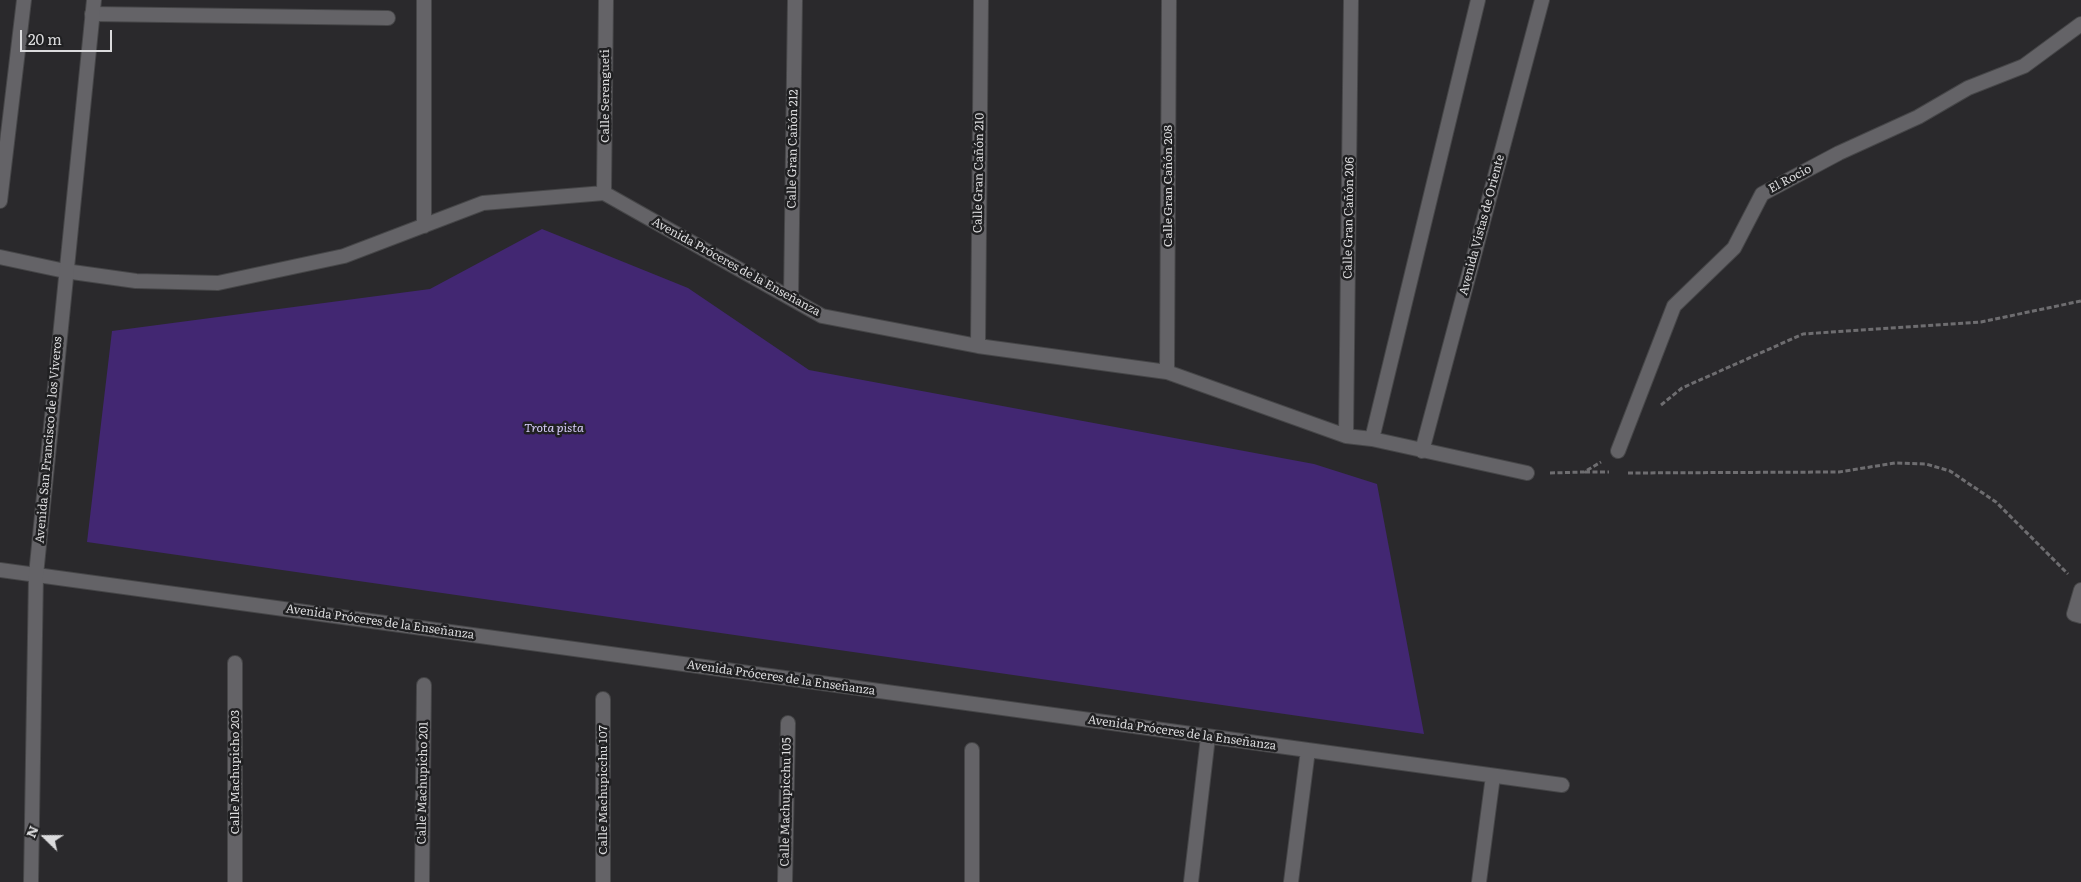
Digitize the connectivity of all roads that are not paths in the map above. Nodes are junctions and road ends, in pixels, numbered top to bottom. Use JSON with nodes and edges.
{"nodes":[{"id":1,"x":24,"y":0,"type":"edge"},
{"id":2,"x":94,"y":0,"type":"edge"},
{"id":3,"x":424,"y":0,"type":"edge"},
{"id":4,"x":606,"y":0,"type":"edge"},
{"id":5,"x":795,"y":0,"type":"edge"},
{"id":6,"x":981,"y":0,"type":"edge"},
{"id":7,"x":1168,"y":0,"type":"edge"},
{"id":8,"x":1351,"y":0,"type":"edge"},
{"id":9,"x":1478,"y":0,"type":"edge"},
{"id":10,"x":1542,"y":0,"type":"edge"},
{"id":11,"x":92,"y":14,"type":"junction"},
{"id":12,"x":388,"y":18,"type":"dead end"},
{"id":13,"x":2081,"y":24,"type":"edge"},
{"id":14,"x":604,"y":193,"type":"junction"},
{"id":15,"x":0,"y":201,"type":"edge"},
{"id":16,"x":424,"y":226,"type":"junction"},
{"id":17,"x":0,"y":257,"type":"edge"},
{"id":18,"x":65,"y":271,"type":"junction"},
{"id":19,"x":791,"y":298,"type":"junction"},
{"id":20,"x":978,"y":346,"type":"junction"},
{"id":21,"x":1167,"y":372,"type":"junction"},
{"id":22,"x":1346,"y":436,"type":"junction"},
{"id":23,"x":1372,"y":439,"type":"junction"},
{"id":24,"x":1422,"y":451,"type":"junction"},
{"id":25,"x":1618,"y":451,"type":"road end"},
{"id":26,"x":1527,"y":473,"type":"road end"},
{"id":27,"x":0,"y":570,"type":"edge"},
{"id":28,"x":36,"y":575,"type":"junction"},
{"id":29,"x":2078,"y":585,"type":"edge"},
{"id":30,"x":2077,"y":615,"type":"edge"},
{"id":31,"x":236,"y":663,"type":"dead end"},
{"id":32,"x":424,"y":685,"type":"dead end"},
{"id":33,"x":603,"y":699,"type":"dead end"},
{"id":34,"x":788,"y":723,"type":"dead end"},
{"id":35,"x":1208,"y":737,"type":"junction"},
{"id":36,"x":972,"y":750,"type":"dead end"},
{"id":37,"x":1308,"y":750,"type":"junction"},
{"id":38,"x":1493,"y":776,"type":"junction"},
{"id":39,"x":1562,"y":785,"type":"dead end"},
{"id":40,"x":31,"y":882,"type":"edge"},
{"id":41,"x":235,"y":882,"type":"edge"},
{"id":42,"x":422,"y":882,"type":"edge"},
{"id":43,"x":603,"y":882,"type":"edge"},
{"id":44,"x":785,"y":882,"type":"edge"},
{"id":45,"x":972,"y":882,"type":"edge"},
{"id":46,"x":1191,"y":882,"type":"edge"},
{"id":47,"x":1291,"y":882,"type":"edge"},
{"id":48,"x":1479,"y":882,"type":"edge"}],
"edges":[{"from":1,"to":15,"type":"street"},
{"from":2,"to":11,"type":"street","name":"Avenida San Francisco de los Viveros"},
{"from":3,"to":16,"type":"street"},
{"from":4,"to":14,"type":"street","name":"Calle Serengueti"},
{"from":5,"to":19,"type":"street","name":"Calle Gran Cañón 212"},
{"from":6,"to":20,"type":"street","name":"Calle Gran Cañón 210"},
{"from":7,"to":21,"type":"street","name":"Calle Gran Cañón 208"},
{"from":8,"to":22,"type":"street","name":"Calle Gran Cañón 206"},
{"from":9,"to":23,"type":"street"},
{"from":10,"to":24,"type":"street","name":"Avenida Vistas de Oriente"},
{"from":11,"to":12,"type":"street"},
{"from":11,"to":18,"type":"street","name":"Avenida San Francisco de los Viveros"},
{"from":13,"to":25,"type":"street","name":"El Rocio"},
{"from":14,"to":16,"type":"street"},
{"from":14,"to":19,"type":"street","name":"Avenida Próceres de la Enseñanza"},
{"from":16,"to":18,"type":"street"},
{"from":17,"to":18,"type":"street"},
{"from":18,"to":28,"type":"street","name":"Avenida San Francisco de los Viveros"},
{"from":19,"to":20,"type":"street","name":"Avenida Próceres de la Enseñanza"},
{"from":20,"to":21,"type":"street","name":"Avenida Próceres de la Enseñanza"},
{"from":21,"to":22,"type":"street","name":"Avenida Próceres de la Enseñanza"},
{"from":22,"to":23,"type":"street","name":"Avenida Próceres de la Enseñanza"},
{"from":23,"to":24,"type":"street","name":"Avenida Próceres de la Enseñanza"},
{"from":24,"to":26,"type":"street","name":"Avenida Próceres de la Enseñanza"},
{"from":27,"to":28,"type":"street","name":"Avenida Próceres de la Enseñanza"},
{"from":28,"to":35,"type":"street","name":"Avenida Próceres de la Enseñanza"},
{"from":28,"to":40,"type":"street","name":"Avenida San Francisco de los Viveros"},
{"from":29,"to":30,"type":"street"},
{"from":31,"to":41,"type":"street","name":"Calle Machupicho 203"},
{"from":32,"to":42,"type":"street","name":"Calle Machupicho 201"},
{"from":33,"to":43,"type":"street","name":"Calle Machupicchu 107"},
{"from":34,"to":44,"type":"street","name":"Calle Machupicchu 105"},
{"from":35,"to":37,"type":"street","name":"Avenida Próceres de la Enseñanza"},
{"from":35,"to":46,"type":"street"},
{"from":36,"to":45,"type":"street"},
{"from":37,"to":38,"type":"street","name":"Avenida Próceres de la Enseñanza"},
{"from":37,"to":47,"type":"street"},
{"from":38,"to":39,"type":"street","name":"Avenida Próceres de la Enseñanza"},
{"from":38,"to":48,"type":"street"}]}
